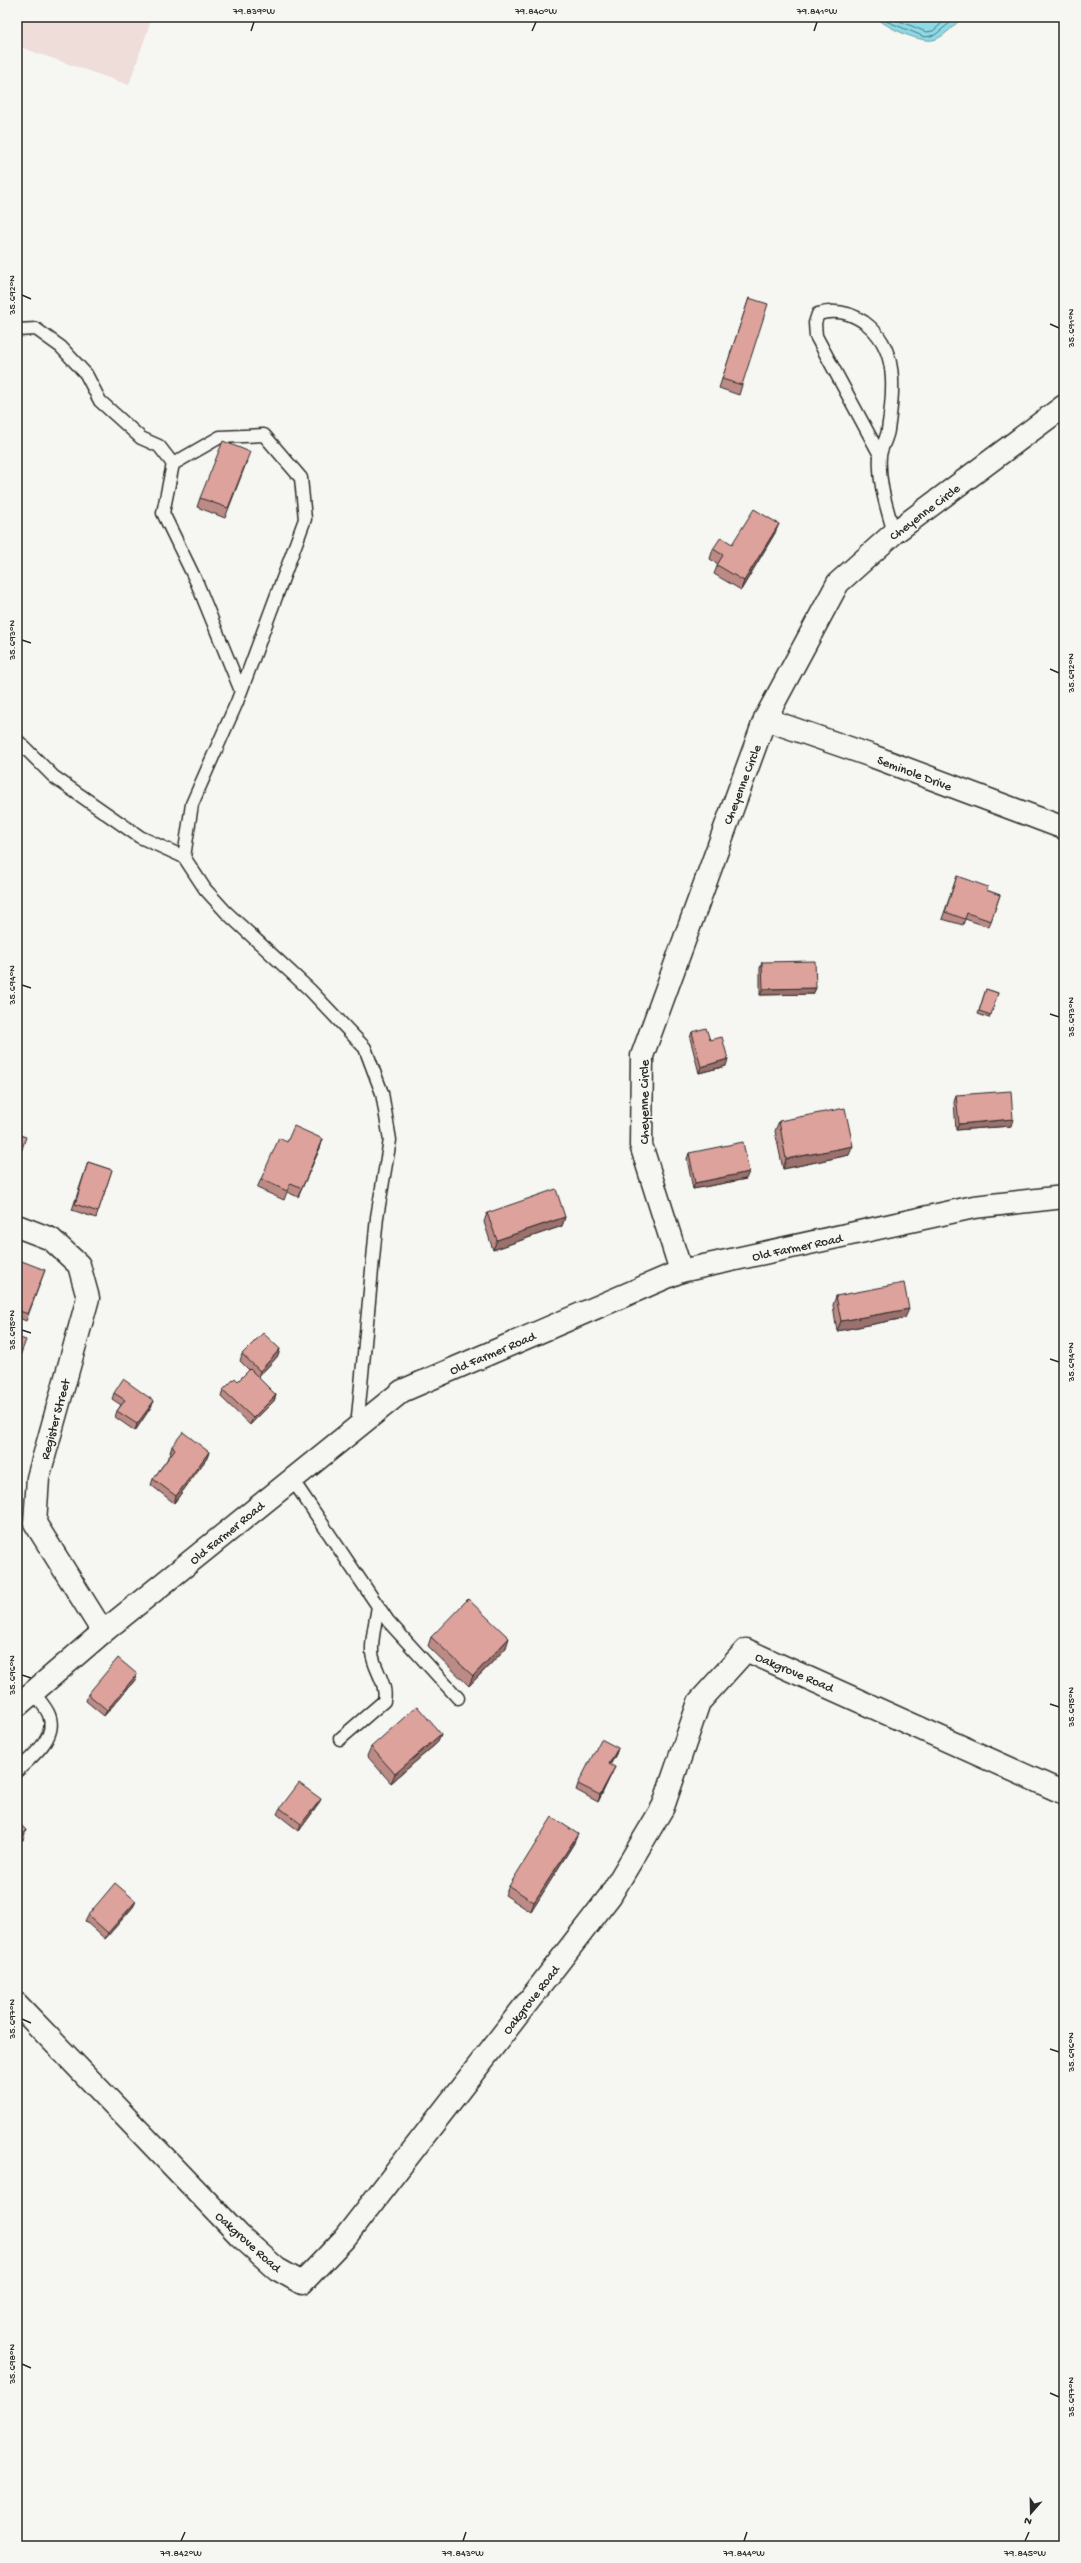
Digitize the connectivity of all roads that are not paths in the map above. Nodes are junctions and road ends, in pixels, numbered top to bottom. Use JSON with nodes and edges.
{"nodes":[{"id":1,"x":17,"y":330,"type":"edge"},
{"id":2,"x":1064,"y":406,"type":"edge"},
{"id":3,"x":880,"y":455,"type":"junction"},
{"id":4,"x":173,"y":464,"type":"junction"},
{"id":5,"x":894,"y":533,"type":"junction"},
{"id":6,"x":241,"y":692,"type":"junction"},
{"id":7,"x":765,"y":719,"type":"junction"},
{"id":8,"x":17,"y":740,"type":"edge"},
{"id":9,"x":1064,"y":828,"type":"edge"},
{"id":10,"x":184,"y":856,"type":"junction"},
{"id":11,"x":1064,"y":1197,"type":"edge"},
{"id":12,"x":17,"y":1226,"type":"edge"},
{"id":13,"x":681,"y":1271,"type":"junction"},
{"id":14,"x":357,"y":1427,"type":"junction"},
{"id":15,"x":292,"y":1479,"type":"junction"},
{"id":16,"x":378,"y":1606,"type":"junction"},
{"id":17,"x":103,"y":1632,"type":"junction"},
{"id":18,"x":33,"y":1692,"type":"junction"},
{"id":19,"x":458,"y":1698,"type":"dead end"},
{"id":20,"x":17,"y":1706,"type":"edge"},
{"id":21,"x":340,"y":1739,"type":"dead end"},
{"id":22,"x":17,"y":1771,"type":"edge"},
{"id":23,"x":1064,"y":1793,"type":"edge"},
{"id":24,"x":17,"y":2004,"type":"edge"}],
"edges":[{"from":1,"to":4,"type":"lane"},
{"from":2,"to":5,"type":"street","name":"Cheyenne Circle"},
{"from":3,"to":3,"type":"lane"},
{"from":3,"to":5,"type":"lane"},
{"from":4,"to":6,"type":"lane"},
{"from":4,"to":6,"type":"lane"},
{"from":5,"to":7,"type":"street","name":"Cheyenne Circle"},
{"from":6,"to":10,"type":"lane"},
{"from":7,"to":9,"type":"street","name":"Seminole Drive"},
{"from":7,"to":13,"type":"street","name":"Cheyenne Circle"},
{"from":8,"to":10,"type":"lane"},
{"from":10,"to":14,"type":"lane"},
{"from":11,"to":13,"type":"street","name":"Old Farmer Road"},
{"from":12,"to":17,"type":"street","name":"Register Street"},
{"from":13,"to":14,"type":"street","name":"Old Farmer Road"},
{"from":14,"to":15,"type":"street","name":"Old Farmer Road"},
{"from":15,"to":16,"type":"lane"},
{"from":15,"to":17,"type":"street","name":"Old Farmer Road"},
{"from":16,"to":19,"type":"lane"},
{"from":16,"to":21,"type":"lane"},
{"from":17,"to":18,"type":"street","name":"Old Farmer Road"},
{"from":18,"to":20,"type":"street","name":"Old Farmer Road"},
{"from":18,"to":22,"type":"lane"},
{"from":23,"to":24,"type":"street","name":"Oakgrove Road"}]}
